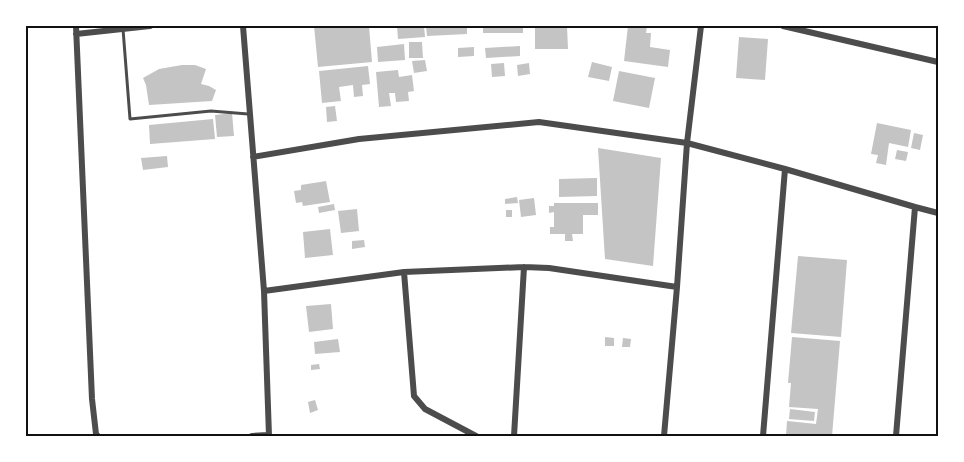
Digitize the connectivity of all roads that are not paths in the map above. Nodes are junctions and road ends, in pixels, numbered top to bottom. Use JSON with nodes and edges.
{"nodes":[{"id":1,"x":76,"y":26,"type":"edge"},
{"id":2,"x":150,"y":26,"type":"edge"},
{"id":3,"x":243,"y":26,"type":"edge"},
{"id":4,"x":701,"y":26,"type":"edge"},
{"id":5,"x":783,"y":26,"type":"edge"},
{"id":6,"x":123,"y":28,"type":"junction"},
{"id":7,"x":76,"y":34,"type":"junction"},
{"id":8,"x":939,"y":62,"type":"edge"},
{"id":9,"x":250,"y":114,"type":"junction"},
{"id":10,"x":687,"y":143,"type":"junction"},
{"id":11,"x":254,"y":158,"type":"junction"},
{"id":12,"x":785,"y":169,"type":"junction"},
{"id":13,"x":915,"y":207,"type":"junction"},
{"id":14,"x":939,"y":213,"type":"edge"},
{"id":15,"x":524,"y":267,"type":"junction"},
{"id":16,"x":404,"y":273,"type":"junction"},
{"id":17,"x":677,"y":287,"type":"junction"},
{"id":18,"x":264,"y":291,"type":"junction"},
{"id":19,"x":98,"y":436,"type":"edge"},
{"id":20,"x":252,"y":436,"type":"edge"},
{"id":21,"x":268,"y":436,"type":"edge"},
{"id":22,"x":476,"y":436,"type":"edge"},
{"id":23,"x":514,"y":436,"type":"edge"},
{"id":24,"x":664,"y":436,"type":"edge"},
{"id":25,"x":763,"y":436,"type":"edge"},
{"id":26,"x":896,"y":436,"type":"edge"}],
"edges":[{"from":1,"to":7,"type":"street"},
{"from":2,"to":6,"type":"street"},
{"from":3,"to":9,"type":"street"},
{"from":4,"to":10,"type":"street"},
{"from":5,"to":8,"type":"street"},
{"from":6,"to":7,"type":"street"},
{"from":6,"to":9,"type":"lane"},
{"from":7,"to":19,"type":"street"},
{"from":9,"to":11,"type":"street"},
{"from":10,"to":11,"type":"street"},
{"from":10,"to":12,"type":"street"},
{"from":10,"to":17,"type":"street"},
{"from":11,"to":18,"type":"street"},
{"from":12,"to":13,"type":"street"},
{"from":12,"to":25,"type":"street"},
{"from":13,"to":14,"type":"street"},
{"from":13,"to":26,"type":"street"},
{"from":15,"to":16,"type":"street"},
{"from":15,"to":17,"type":"street"},
{"from":15,"to":23,"type":"street"},
{"from":16,"to":18,"type":"street"},
{"from":16,"to":22,"type":"street"},
{"from":17,"to":24,"type":"street"},
{"from":18,"to":21,"type":"street"},
{"from":20,"to":21,"type":"street"}]}
